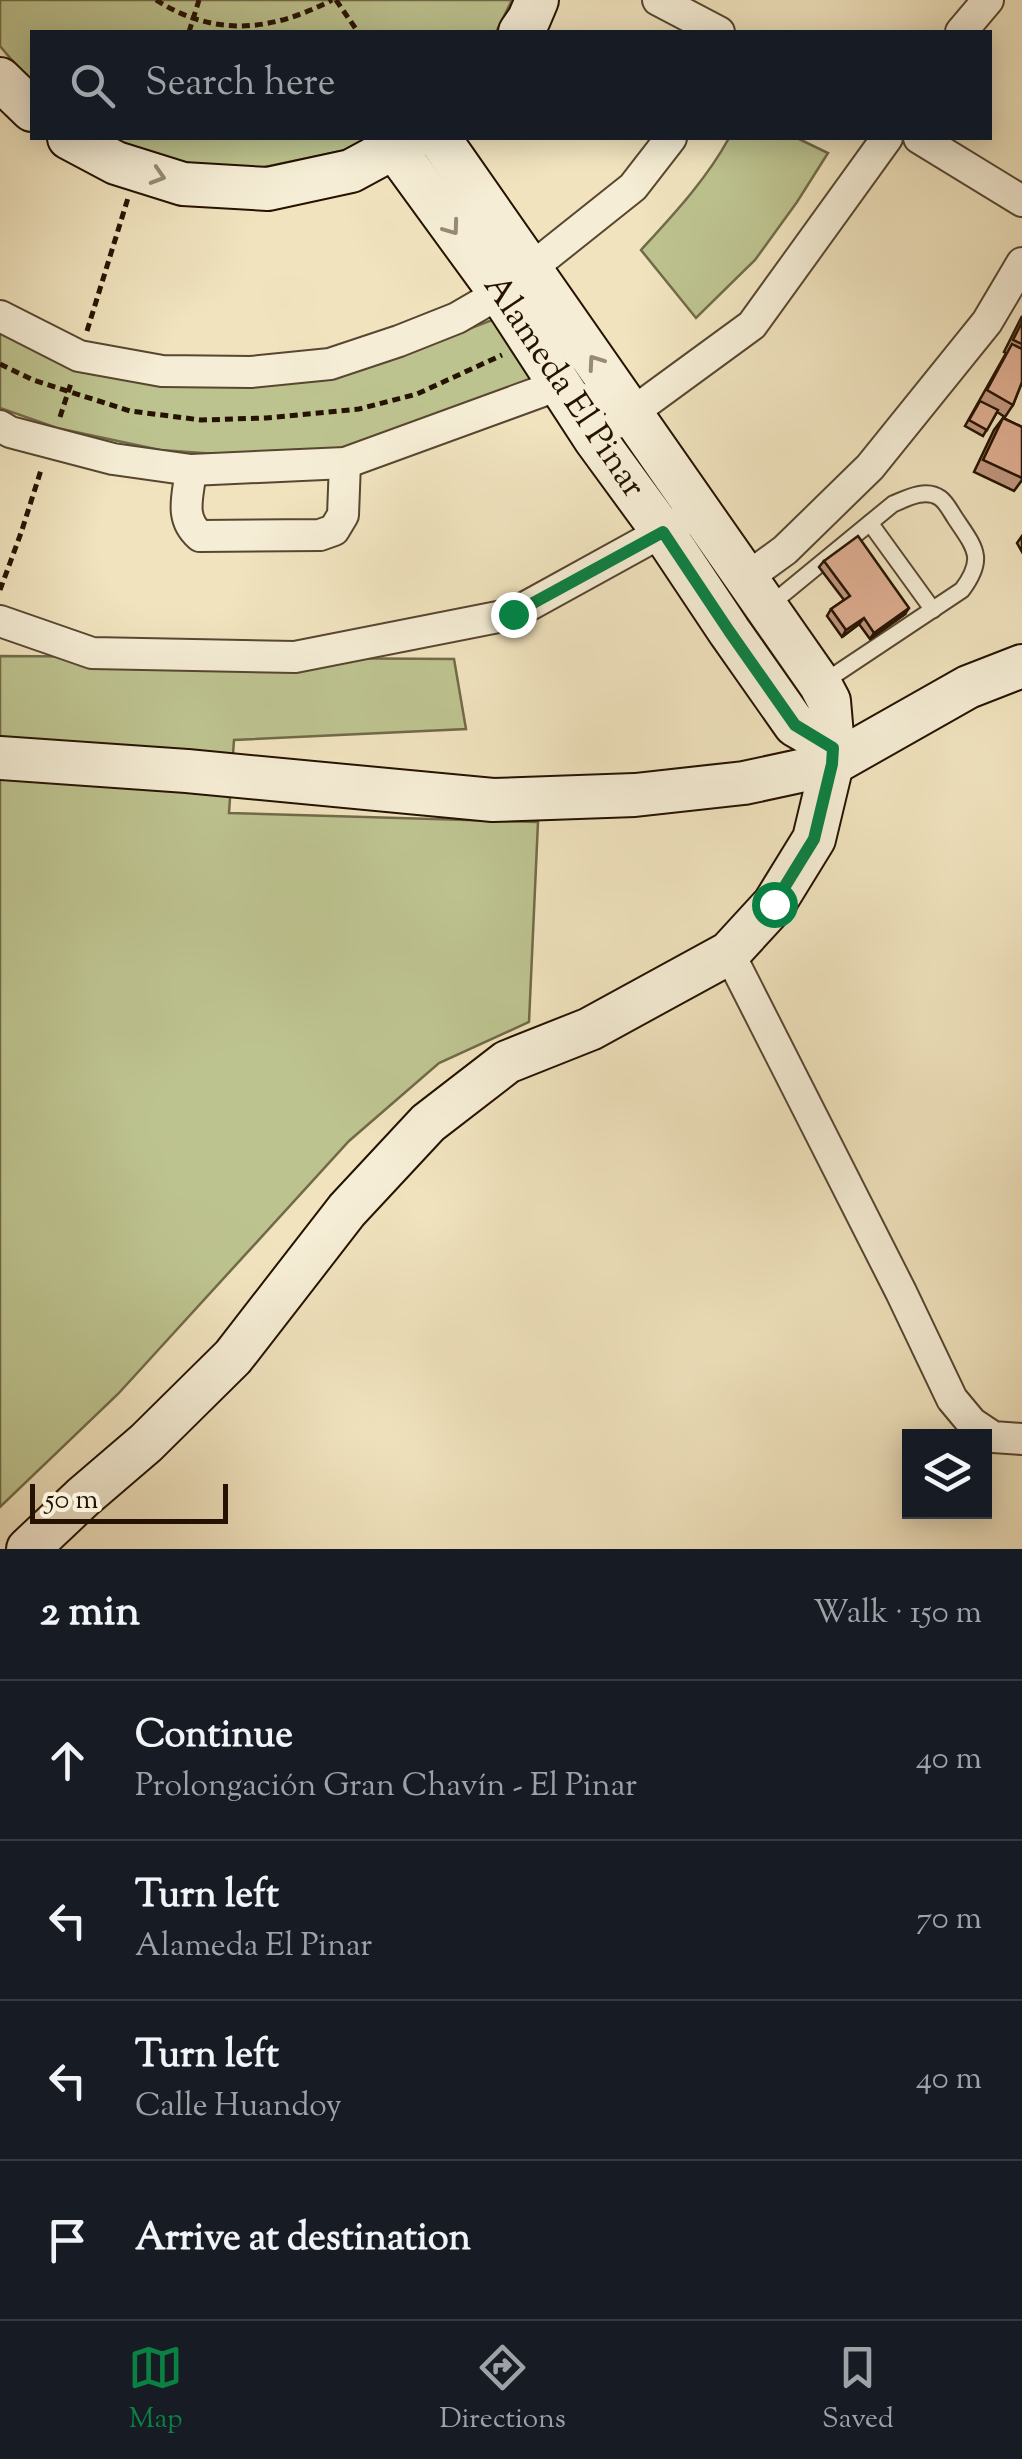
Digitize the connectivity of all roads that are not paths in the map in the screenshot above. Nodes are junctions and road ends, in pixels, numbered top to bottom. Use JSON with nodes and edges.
{"nodes":[{"id":1,"x":537,"y":0,"type":"edge"},
{"id":2,"x":658,"y":0,"type":"edge"},
{"id":3,"x":984,"y":1,"type":"edge"},
{"id":4,"x":522,"y":30,"type":"edge"},
{"id":5,"x":716,"y":30,"type":"edge"},
{"id":6,"x":962,"y":30,"type":"edge"},
{"id":7,"x":0,"y":79,"type":"edge"},
{"id":8,"x":30,"y":108,"type":"edge"},
{"id":9,"x":73,"y":140,"type":"edge"},
{"id":10,"x":440,"y":140,"type":"edge"},
{"id":11,"x":669,"y":140,"type":"edge"},
{"id":12,"x":886,"y":140,"type":"edge"},
{"id":13,"x":922,"y":140,"type":"edge"},
{"id":14,"x":404,"y":143,"type":"edge"},
{"id":15,"x":1022,"y":201,"type":"edge"},
{"id":16,"x":1022,"y":263,"type":"edge"},
{"id":17,"x":515,"y":281,"type":"junction"},
{"id":18,"x":0,"y":316,"type":"edge"},
{"id":19,"x":559,"y":385,"type":"junction"},
{"id":20,"x":632,"y":414,"type":"junction"},
{"id":21,"x":0,"y":426,"type":"edge"},
{"id":22,"x":595,"y":439,"type":"junction"},
{"id":23,"x":345,"y":462,"type":"junction"},
{"id":24,"x":191,"y":470,"type":"junction"},
{"id":25,"x":700,"y":510,"type":"junction"},
{"id":26,"x":870,"y":524,"type":"junction"},
{"id":27,"x":663,"y":532,"type":"junction"},
{"id":28,"x":933,"y":610,"type":"junction"},
{"id":29,"x":747,"y":612,"type":"junction"},
{"id":30,"x":0,"y":622,"type":"edge"},
{"id":31,"x":1022,"y":666,"type":"edge"},
{"id":32,"x":805,"y":702,"type":"junction"},
{"id":33,"x":832,"y":756,"type":"junction"},
{"id":34,"x":0,"y":758,"type":"edge"},
{"id":35,"x":729,"y":953,"type":"junction"},
{"id":36,"x":1022,"y":1438,"type":"edge"},
{"id":37,"x":28,"y":1549,"type":"edge"}],
"edges":[{"from":1,"to":4,"type":"main road"},
{"from":2,"to":5,"type":"street"},
{"from":3,"to":6,"type":"street"},
{"from":7,"to":8,"type":"main road"},
{"from":9,"to":14,"type":"main road","one_way":true},
{"from":10,"to":17,"type":"main road","name":"Alameda El Pinar"},
{"from":11,"to":17,"type":"street"},
{"from":12,"to":20,"type":"street"},
{"from":13,"to":15,"type":"street"},
{"from":14,"to":17,"type":"main road","name":"Alameda El Pinar","one_way":true},
{"from":16,"to":29,"type":"street"},
{"from":17,"to":18,"type":"street"},
{"from":17,"to":19,"type":"main road","name":"Alameda El Pinar"},
{"from":20,"to":17,"type":"main road","name":"Alameda El Pinar","one_way":true},
{"from":19,"to":22,"type":"main road","name":"Alameda El Pinar"},
{"from":19,"to":23,"type":"street"},
{"from":20,"to":22,"type":"street"},
{"from":20,"to":25,"type":"main road","name":"Alameda El Pinar"},
{"from":21,"to":24,"type":"street"},
{"from":22,"to":27,"type":"main road","name":"Alameda El Pinar"},
{"from":23,"to":24,"type":"street"},
{"from":23,"to":24,"type":"street"},
{"from":25,"to":27,"type":"street"},
{"from":25,"to":29,"type":"main road","name":"Alameda El Pinar"},
{"from":26,"to":28,"type":"lane"},
{"from":26,"to":28,"type":"lane"},
{"from":26,"to":29,"type":"lane"},
{"from":27,"to":29,"type":"main road","name":"Alameda El Pinar"},
{"from":27,"to":30,"type":"street"},
{"from":28,"to":32,"type":"lane"},
{"from":29,"to":32,"type":"main road","name":"Alameda El Pinar"},
{"from":31,"to":33,"type":"main road"},
{"from":32,"to":33,"type":"main road"},
{"from":33,"to":34,"type":"main road"},
{"from":33,"to":35,"type":"main road"},
{"from":35,"to":36,"type":"street"},
{"from":35,"to":37,"type":"main road"}]}
